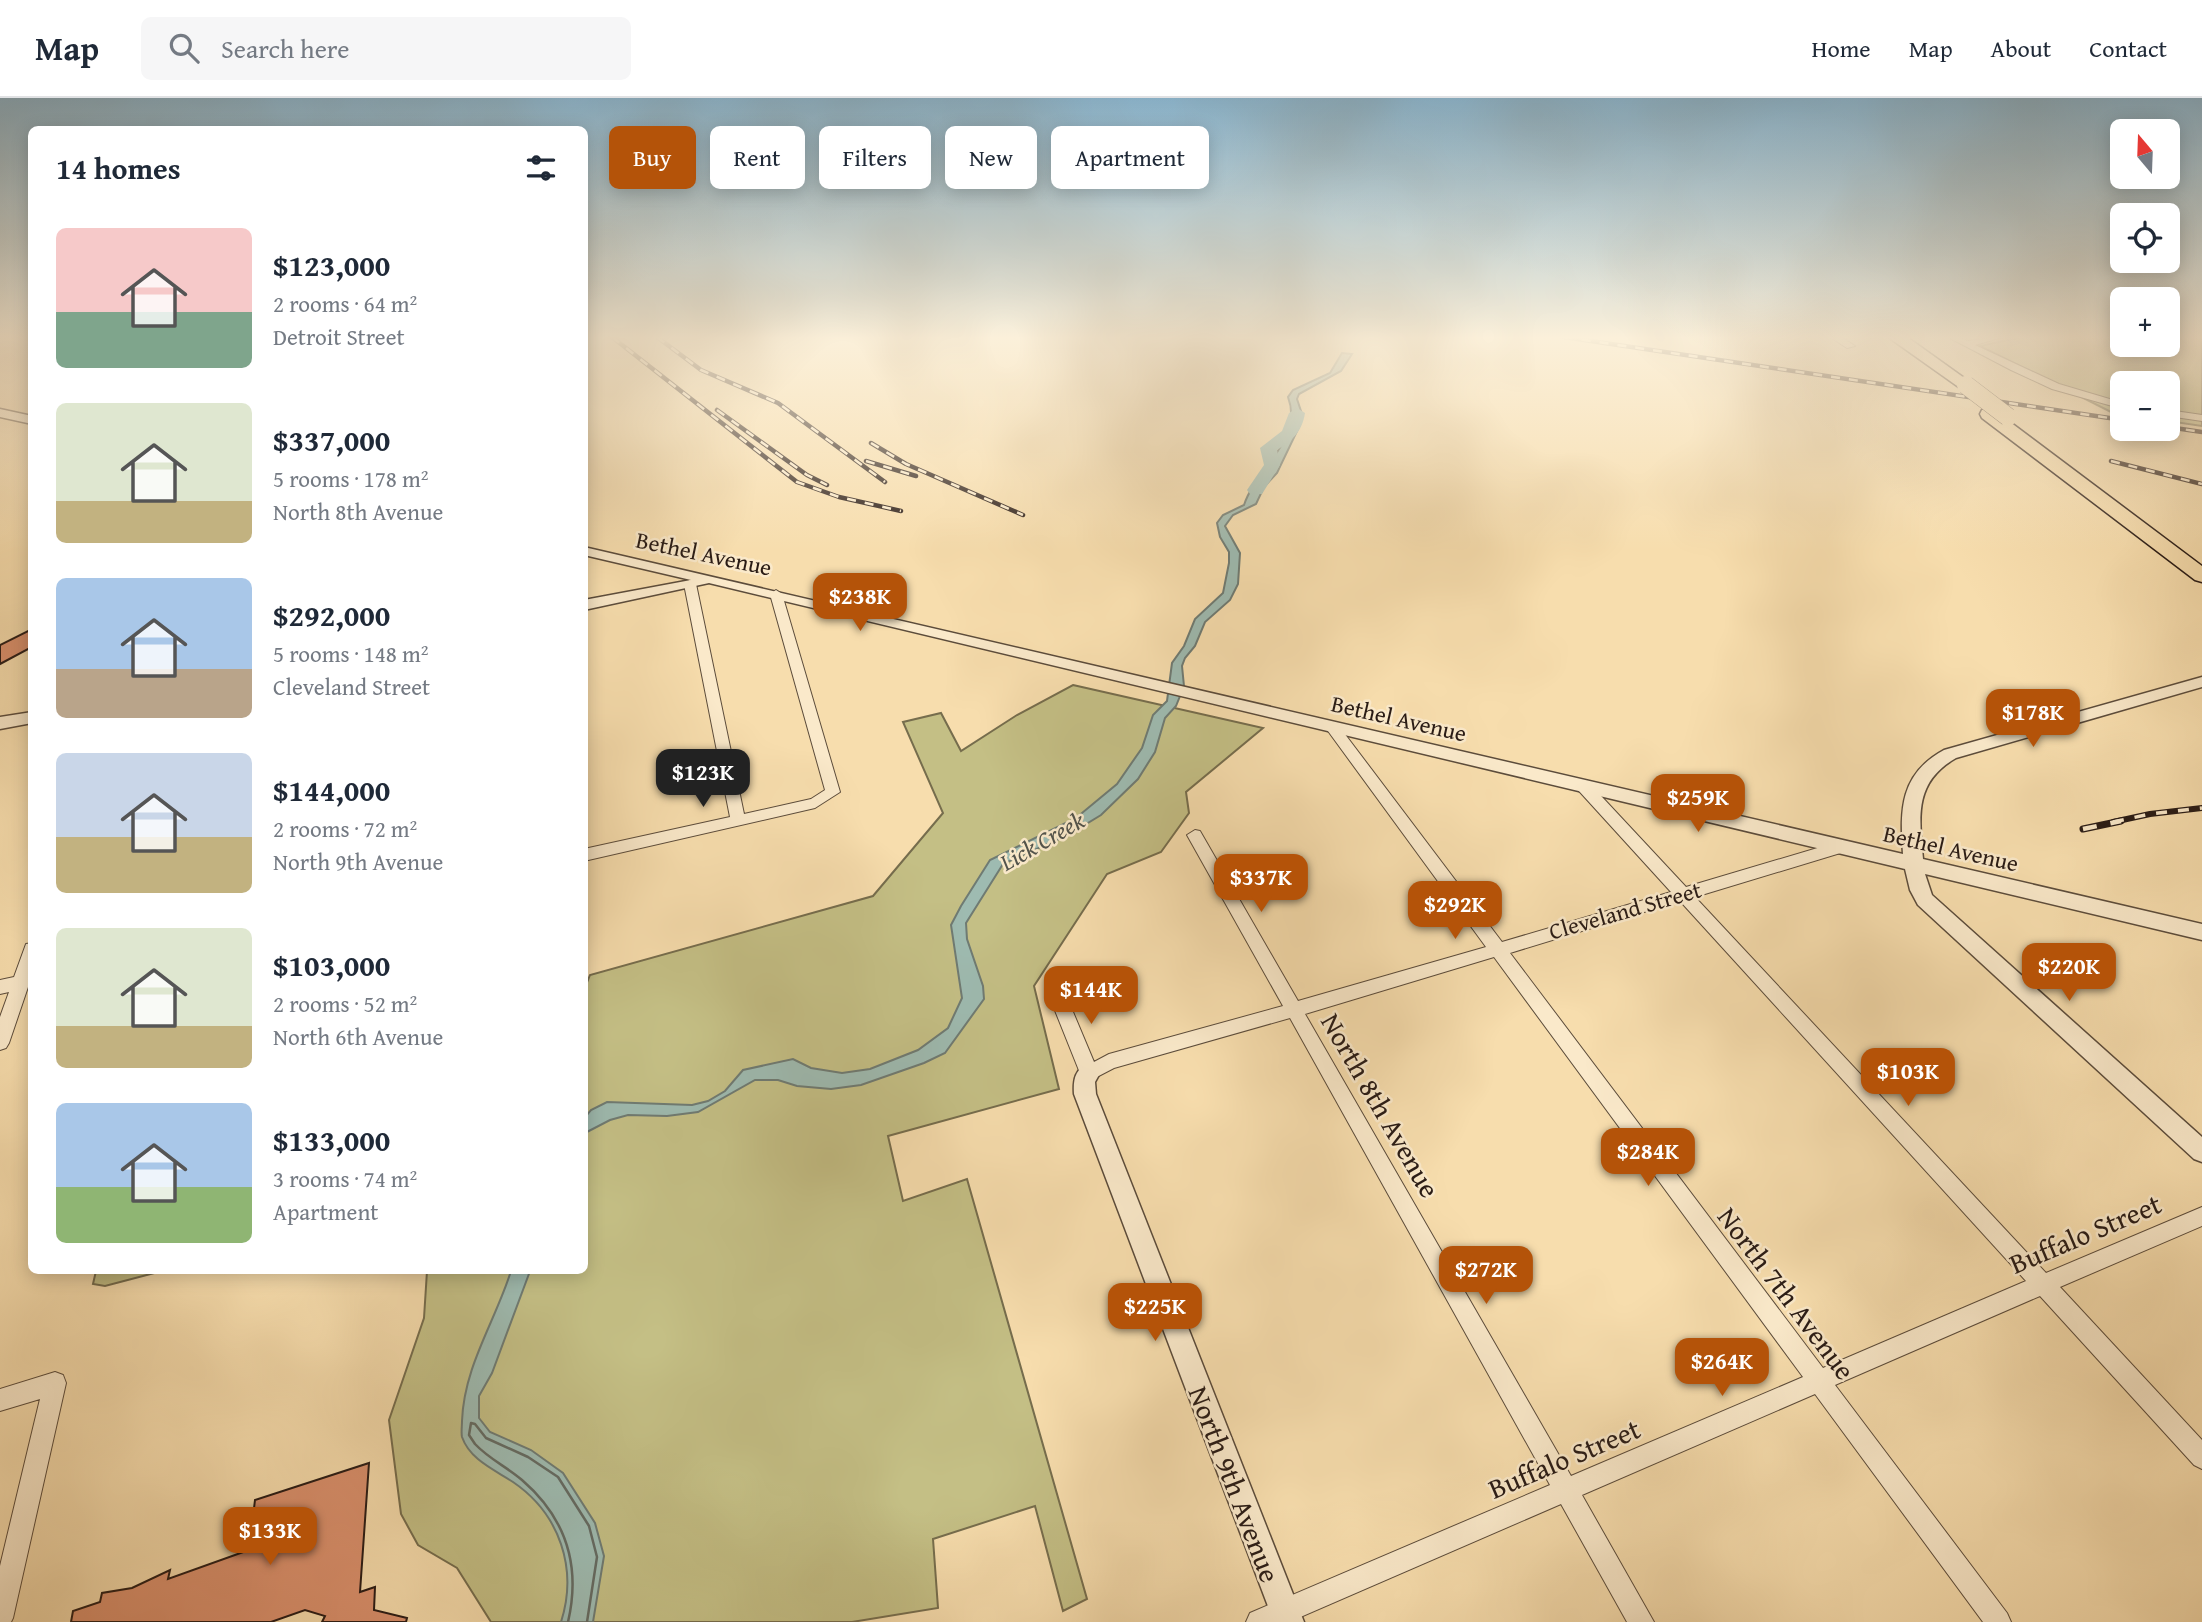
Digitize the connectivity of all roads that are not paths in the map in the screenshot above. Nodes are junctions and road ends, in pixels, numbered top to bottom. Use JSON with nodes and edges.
{"nodes":[{"id":1,"x":1984,"y":408,"type":"edge"},
{"id":2,"x":1988,"y":408,"type":"edge"},
{"id":3,"x":0,"y":413,"type":"edge"},
{"id":4,"x":2180,"y":414,"type":"edge"},
{"id":5,"x":1998,"y":418,"type":"junction"},
{"id":6,"x":2202,"y":418,"type":"edge"},
{"id":7,"x":28,"y":419,"type":"edge"},
{"id":8,"x":2054,"y":465,"type":"joint"},
{"id":9,"x":588,"y":552,"type":"edge"},
{"id":10,"x":2202,"y":562,"type":"edge"},
{"id":11,"x":2202,"y":576,"type":"edge"},
{"id":12,"x":710,"y":580,"type":"junction"},
{"id":13,"x":690,"y":584,"type":"junction"},
{"id":14,"x":776,"y":594,"type":"junction"},
{"id":15,"x":588,"y":604,"type":"edge"},
{"id":16,"x":2202,"y":682,"type":"edge"},
{"id":17,"x":28,"y":718,"type":"edge"},
{"id":18,"x":0,"y":723,"type":"edge"},
{"id":19,"x":1332,"y":728,"type":"junction"},
{"id":20,"x":1584,"y":787,"type":"junction"},
{"id":21,"x":833,"y":792,"type":"joint"},
{"id":22,"x":738,"y":820,"type":"junction"},
{"id":23,"x":1195,"y":835,"type":"dead end"},
{"id":24,"x":1841,"y":847,"type":"junction"},
{"id":25,"x":588,"y":854,"type":"edge"},
{"id":26,"x":1914,"y":864,"type":"junction"},
{"id":27,"x":1683,"y":894,"type":"junction"},
{"id":28,"x":2201,"y":932,"type":"edge"},
{"id":29,"x":1495,"y":948,"type":"junction"},
{"id":30,"x":26,"y":981,"type":"edge"},
{"id":31,"x":0,"y":987,"type":"edge"},
{"id":32,"x":1057,"y":993,"type":"dead end"},
{"id":33,"x":1294,"y":1012,"type":"junction"},
{"id":34,"x":0,"y":1043,"type":"edge"},
{"id":35,"x":1089,"y":1073,"type":"junction"},
{"id":36,"x":2202,"y":1152,"type":"edge"},
{"id":37,"x":2202,"y":1216,"type":"edge"},
{"id":38,"x":2042,"y":1283,"type":"junction"},
{"id":39,"x":1817,"y":1381,"type":"junction"},
{"id":40,"x":0,"y":1400,"type":"edge"},
{"id":41,"x":2202,"y":1457,"type":"edge"},
{"id":42,"x":1566,"y":1489,"type":"junction"},
{"id":43,"x":1287,"y":1617,"type":"edge"},
{"id":44,"x":0,"y":1618,"type":"edge"},
{"id":45,"x":1259,"y":1622,"type":"edge"},
{"id":46,"x":1641,"y":1622,"type":"edge"},
{"id":47,"x":1998,"y":1622,"type":"edge"}],
"edges":[{"from":1,"to":5,"type":"main road"},
{"from":2,"to":5,"type":"main road","bridge":true},
{"from":3,"to":7,"type":"street"},
{"from":4,"to":6,"type":"street"},
{"from":5,"to":8,"type":"main road"},
{"from":5,"to":10,"type":"main road"},
{"from":8,"to":11,"type":"main road"},
{"from":9,"to":12,"type":"street","name":"Bethel Avenue"},
{"from":12,"to":13,"type":"street"},
{"from":12,"to":14,"type":"street","name":"Bethel Avenue"},
{"from":13,"to":15,"type":"street"},
{"from":13,"to":22,"type":"street"},
{"from":14,"to":19,"type":"street","name":"Bethel Avenue"},
{"from":14,"to":21,"type":"street"},
{"from":16,"to":26,"type":"street"},
{"from":17,"to":18,"type":"street"},
{"from":19,"to":20,"type":"street","name":"Bethel Avenue"},
{"from":19,"to":29,"type":"street","name":"North 7th Avenue"},
{"from":20,"to":24,"type":"street","name":"Bethel Avenue"},
{"from":20,"to":27,"type":"street"},
{"from":21,"to":22,"type":"street"},
{"from":22,"to":25,"type":"street"},
{"from":23,"to":33,"type":"street","name":"North 8th Avenue"},
{"from":24,"to":26,"type":"street","name":"Bethel Avenue"},
{"from":24,"to":27,"type":"street","name":"Cleveland Street"},
{"from":26,"to":28,"type":"street","name":"Bethel Avenue"},
{"from":26,"to":36,"type":"street"},
{"from":27,"to":29,"type":"street","name":"Cleveland Street"},
{"from":27,"to":38,"type":"street"},
{"from":29,"to":33,"type":"street","name":"Cleveland Street"},
{"from":29,"to":39,"type":"street","name":"North 7th Avenue"},
{"from":30,"to":31,"type":"street"},
{"from":30,"to":34,"type":"street"},
{"from":32,"to":35,"type":"street","name":"North 9th Avenue"},
{"from":33,"to":35,"type":"street","name":"Cleveland Street"},
{"from":33,"to":42,"type":"street","name":"North 8th Avenue"},
{"from":35,"to":43,"type":"street","name":"North 9th Avenue"},
{"from":37,"to":38,"type":"street","name":"Buffalo Street"},
{"from":38,"to":39,"type":"street","name":"Buffalo Street"},
{"from":38,"to":41,"type":"street"},
{"from":39,"to":42,"type":"street","name":"Buffalo Street"},
{"from":39,"to":47,"type":"street","name":"North 7th Avenue"},
{"from":40,"to":44,"type":"street"},
{"from":42,"to":43,"type":"street","name":"Buffalo Street"},
{"from":42,"to":46,"type":"street","name":"North 8th Avenue"},
{"from":43,"to":45,"type":"street","name":"Buffalo Street"}]}
